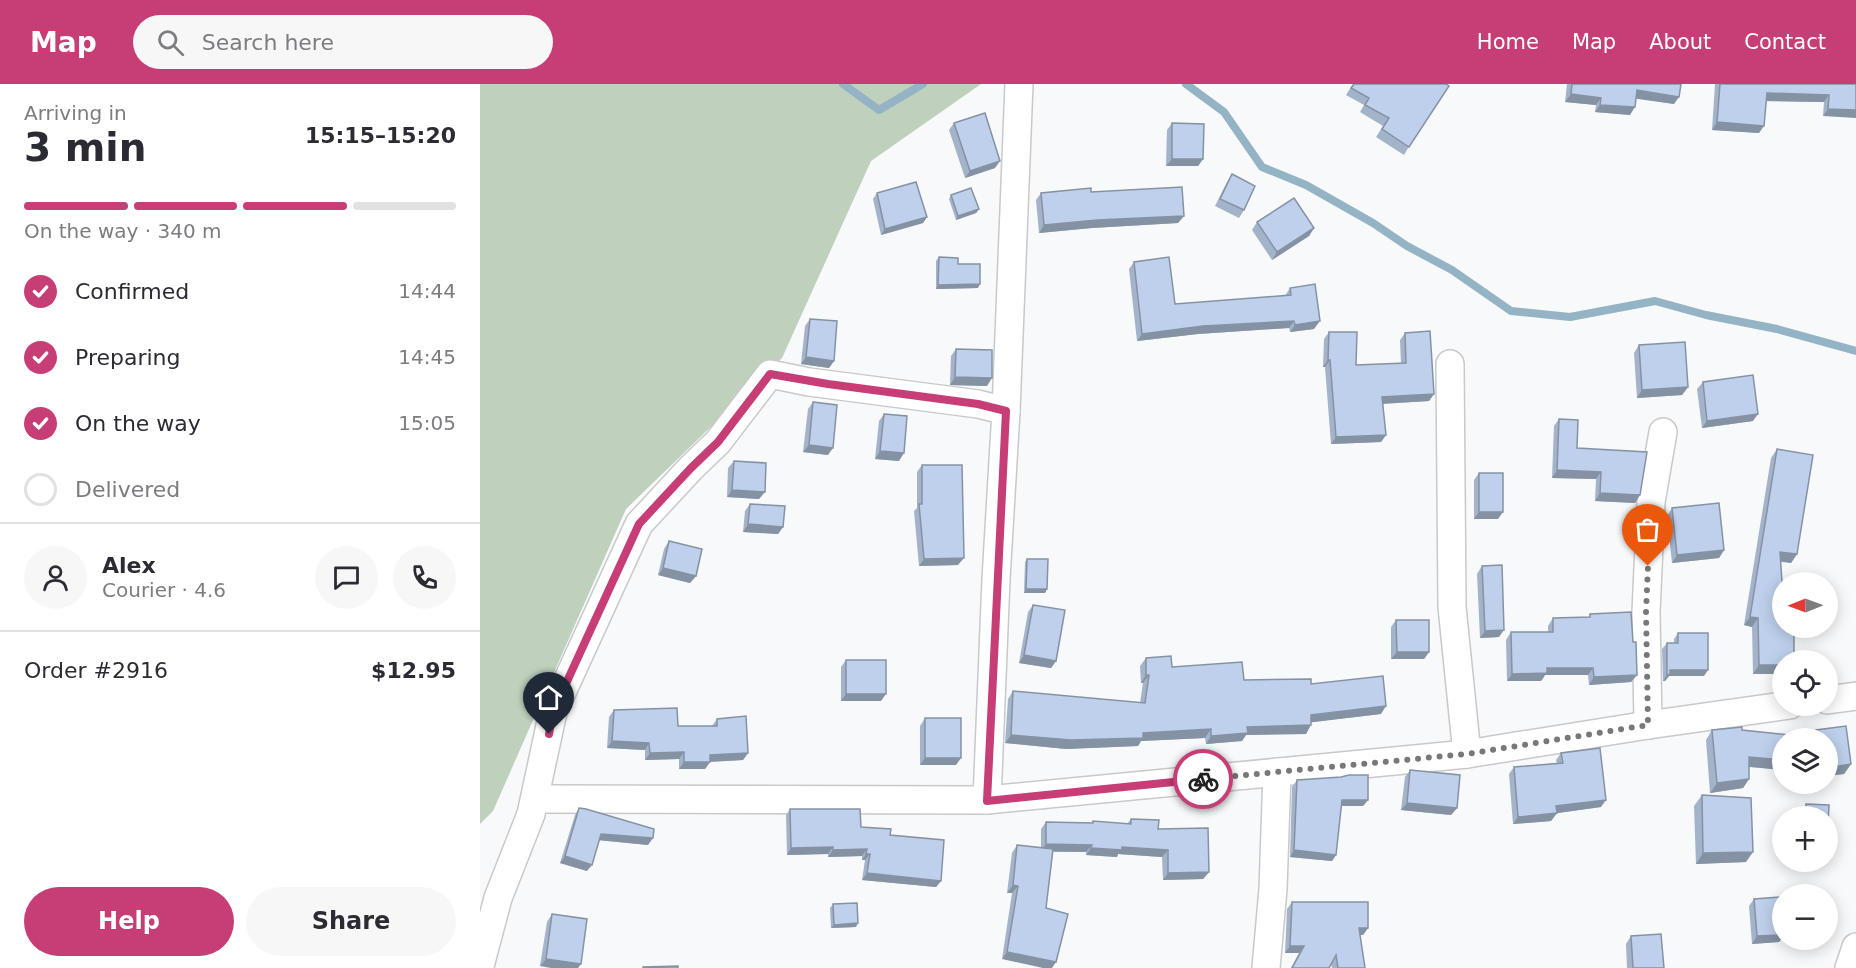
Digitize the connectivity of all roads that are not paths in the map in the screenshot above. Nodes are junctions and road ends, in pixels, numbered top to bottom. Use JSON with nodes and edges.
{"nodes":[{"id":1,"x":1019,"y":84,"type":"edge"},
{"id":2,"x":1450,"y":364,"type":"dead end"},
{"id":3,"x":1006,"y":411,"type":"junction"},
{"id":4,"x":1663,"y":432,"type":"dead end"},
{"id":5,"x":1856,"y":696,"type":"edge"},
{"id":6,"x":1838,"y":698,"type":"edge"},
{"id":7,"x":1772,"y":708,"type":"edge"},
{"id":8,"x":1648,"y":725,"type":"junction"},
{"id":9,"x":1467,"y":754,"type":"junction"},
{"id":10,"x":1277,"y":772,"type":"junction"},
{"id":11,"x":535,"y":799,"type":"junction"},
{"id":12,"x":987,"y":801,"type":"junction"},
{"id":13,"x":1856,"y":947,"type":"edge"},
{"id":14,"x":480,"y":966,"type":"edge"},
{"id":15,"x":1266,"y":968,"type":"edge"},
{"id":16,"x":1849,"y":968,"type":"edge"}],
"edges":[{"from":1,"to":3,"type":"street"},
{"from":2,"to":9,"type":"street"},
{"from":3,"to":11,"type":"street"},
{"from":3,"to":12,"type":"street"},
{"from":4,"to":8,"type":"street"},
{"from":5,"to":6,"type":"street"},
{"from":7,"to":8,"type":"street"},
{"from":8,"to":9,"type":"street"},
{"from":9,"to":10,"type":"street"},
{"from":10,"to":12,"type":"street"},
{"from":10,"to":15,"type":"street"},
{"from":11,"to":12,"type":"street"},
{"from":11,"to":14,"type":"street"},
{"from":13,"to":16,"type":"street"}]}
